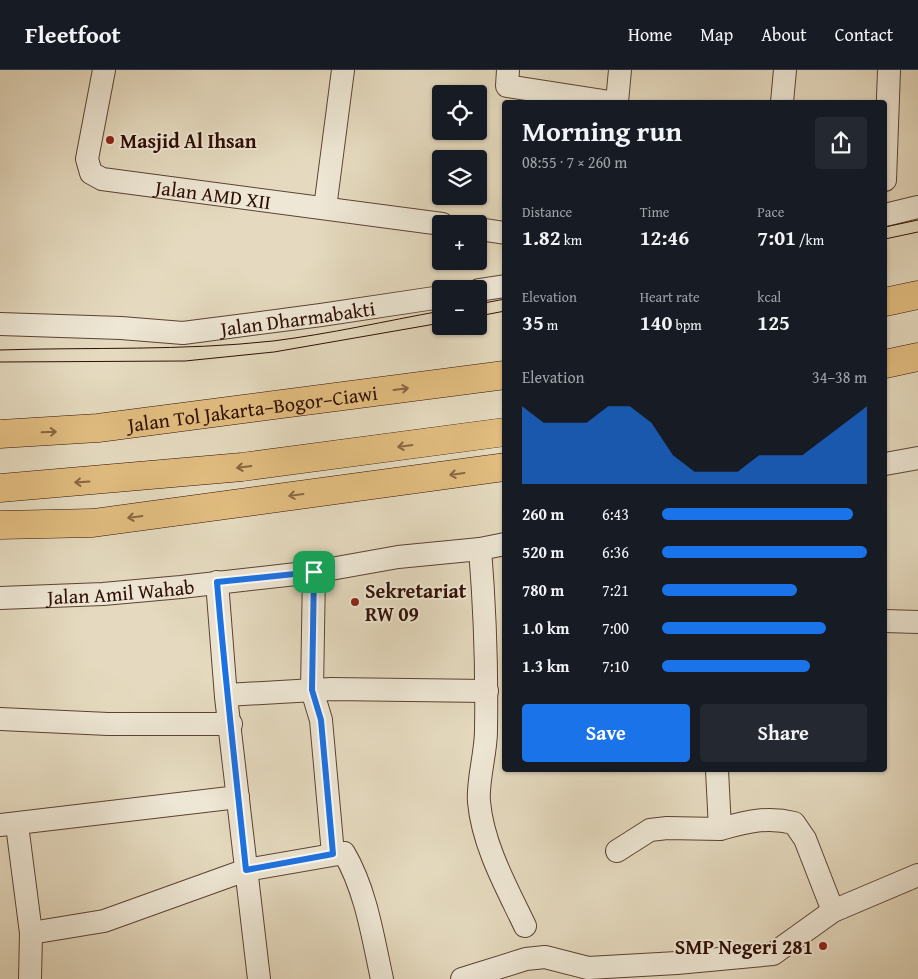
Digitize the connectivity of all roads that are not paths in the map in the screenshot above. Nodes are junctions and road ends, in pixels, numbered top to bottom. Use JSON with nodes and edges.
{"nodes":[{"id":1,"x":104,"y":70,"type":"edge"},
{"id":2,"x":343,"y":70,"type":"edge"},
{"id":3,"x":508,"y":70,"type":"edge"},
{"id":4,"x":620,"y":70,"type":"edge"},
{"id":5,"x":785,"y":70,"type":"edge"},
{"id":6,"x":889,"y":70,"type":"edge"},
{"id":7,"x":597,"y":100,"type":"edge"},
{"id":8,"x":617,"y":100,"type":"edge"},
{"id":9,"x":782,"y":100,"type":"edge"},
{"id":10,"x":887,"y":125,"type":"edge"},
{"id":11,"x":918,"y":207,"type":"edge"},
{"id":12,"x":325,"y":208,"type":"junction"},
{"id":13,"x":887,"y":215,"type":"edge"},
{"id":14,"x":432,"y":223,"type":"edge"},
{"id":15,"x":487,"y":230,"type":"edge"},
{"id":16,"x":502,"y":233,"type":"edge"},
{"id":17,"x":502,"y":286,"type":"edge"},
{"id":18,"x":487,"y":289,"type":"edge"},
{"id":19,"x":918,"y":295,"type":"edge"},
{"id":20,"x":432,"y":298,"type":"edge"},
{"id":21,"x":887,"y":302,"type":"edge"},
{"id":22,"x":0,"y":324,"type":"edge"},
{"id":23,"x":918,"y":357,"type":"edge"},
{"id":24,"x":887,"y":364,"type":"edge"},
{"id":25,"x":502,"y":375,"type":"edge"},
{"id":26,"x":502,"y":432,"type":"edge"},
{"id":27,"x":0,"y":434,"type":"edge"},
{"id":28,"x":918,"y":458,"type":"edge"},
{"id":29,"x":887,"y":464,"type":"edge"},
{"id":30,"x":502,"y":467,"type":"edge"},
{"id":31,"x":0,"y":488,"type":"edge"},
{"id":32,"x":0,"y":526,"type":"edge"},
{"id":33,"x":502,"y":545,"type":"edge"},
{"id":34,"x":480,"y":549,"type":"junction"},
{"id":35,"x":314,"y":572,"type":"junction"},
{"id":36,"x":217,"y":582,"type":"junction"},
{"id":37,"x":0,"y":598,"type":"edge"},
{"id":38,"x":887,"y":622,"type":"edge"},
{"id":39,"x":918,"y":622,"type":"edge"},
{"id":40,"x":496,"y":645,"type":"edge"},
{"id":41,"x":312,"y":690,"type":"junction"},
{"id":42,"x":487,"y":691,"type":"junction"},
{"id":43,"x":226,"y":694,"type":"junction"},
{"id":44,"x":0,"y":719,"type":"edge"},
{"id":45,"x":231,"y":724,"type":"junction"},
{"id":46,"x":495,"y":749,"type":"edge"},
{"id":47,"x":717,"y":772,"type":"edge"},
{"id":48,"x":238,"y":797,"type":"junction"},
{"id":49,"x":9,"y":825,"type":"edge"},
{"id":50,"x":720,"y":829,"type":"junction"},
{"id":51,"x":617,"y":851,"type":"dead end"},
{"id":52,"x":333,"y":854,"type":"junction"},
{"id":53,"x":246,"y":870,"type":"junction"},
{"id":54,"x":918,"y":875,"type":"edge"},
{"id":55,"x":833,"y":911,"type":"junction"},
{"id":56,"x":525,"y":926,"type":"dead end"},
{"id":57,"x":31,"y":933,"type":"junction"},
{"id":58,"x":30,"y":979,"type":"edge"},
{"id":59,"x":259,"y":979,"type":"edge"},
{"id":60,"x":382,"y":979,"type":"edge"},
{"id":61,"x":462,"y":979,"type":"edge"}],
"edges":[{"from":1,"to":12,"type":"street","name":"Jalan AMD XII"},
{"from":2,"to":12,"type":"street"},
{"from":3,"to":7,"type":"street"},
{"from":4,"to":8,"type":"street"},
{"from":5,"to":9,"type":"street"},
{"from":6,"to":10,"type":"street"},
{"from":11,"to":13,"type":"street"},
{"from":12,"to":14,"type":"street","name":"Jalan AMD XII"},
{"from":15,"to":16,"type":"street"},
{"from":17,"to":18,"type":"street"},
{"from":19,"to":21,"type":"highway"},
{"from":20,"to":22,"type":"street","name":"Jalan Dharmabakti"},
{"from":23,"to":24,"type":"highway"},
{"from":27,"to":25,"type":"highway","name":"Jalan Tol Jakarta–Bogor–Ciawi","one_way":true},
{"from":26,"to":31,"type":"highway","one_way":true},
{"from":28,"to":29,"type":"street"},
{"from":30,"to":32,"type":"highway","one_way":true},
{"from":33,"to":34,"type":"street","name":"Jalan Amil Wahab"},
{"from":34,"to":35,"type":"street","name":"Jalan Amil Wahab"},
{"from":34,"to":40,"type":"street"},
{"from":35,"to":36,"type":"street","name":"Jalan Amil Wahab"},
{"from":35,"to":41,"type":"street"},
{"from":36,"to":37,"type":"street","name":"Jalan Amil Wahab"},
{"from":36,"to":43,"type":"street"},
{"from":38,"to":39,"type":"street"},
{"from":40,"to":42,"type":"street"},
{"from":41,"to":42,"type":"street"},
{"from":41,"to":43,"type":"street"},
{"from":41,"to":52,"type":"street"},
{"from":42,"to":46,"type":"street"},
{"from":43,"to":45,"type":"street"},
{"from":44,"to":45,"type":"street"},
{"from":45,"to":48,"type":"street"},
{"from":46,"to":56,"type":"street"},
{"from":47,"to":50,"type":"street"},
{"from":48,"to":49,"type":"street"},
{"from":48,"to":53,"type":"street"},
{"from":49,"to":57,"type":"street"},
{"from":50,"to":51,"type":"street"},
{"from":50,"to":55,"type":"street"},
{"from":52,"to":53,"type":"street"},
{"from":52,"to":60,"type":"street"},
{"from":53,"to":57,"type":"street"},
{"from":53,"to":59,"type":"street"},
{"from":54,"to":55,"type":"street"},
{"from":55,"to":61,"type":"street"},
{"from":57,"to":58,"type":"street"}]}
